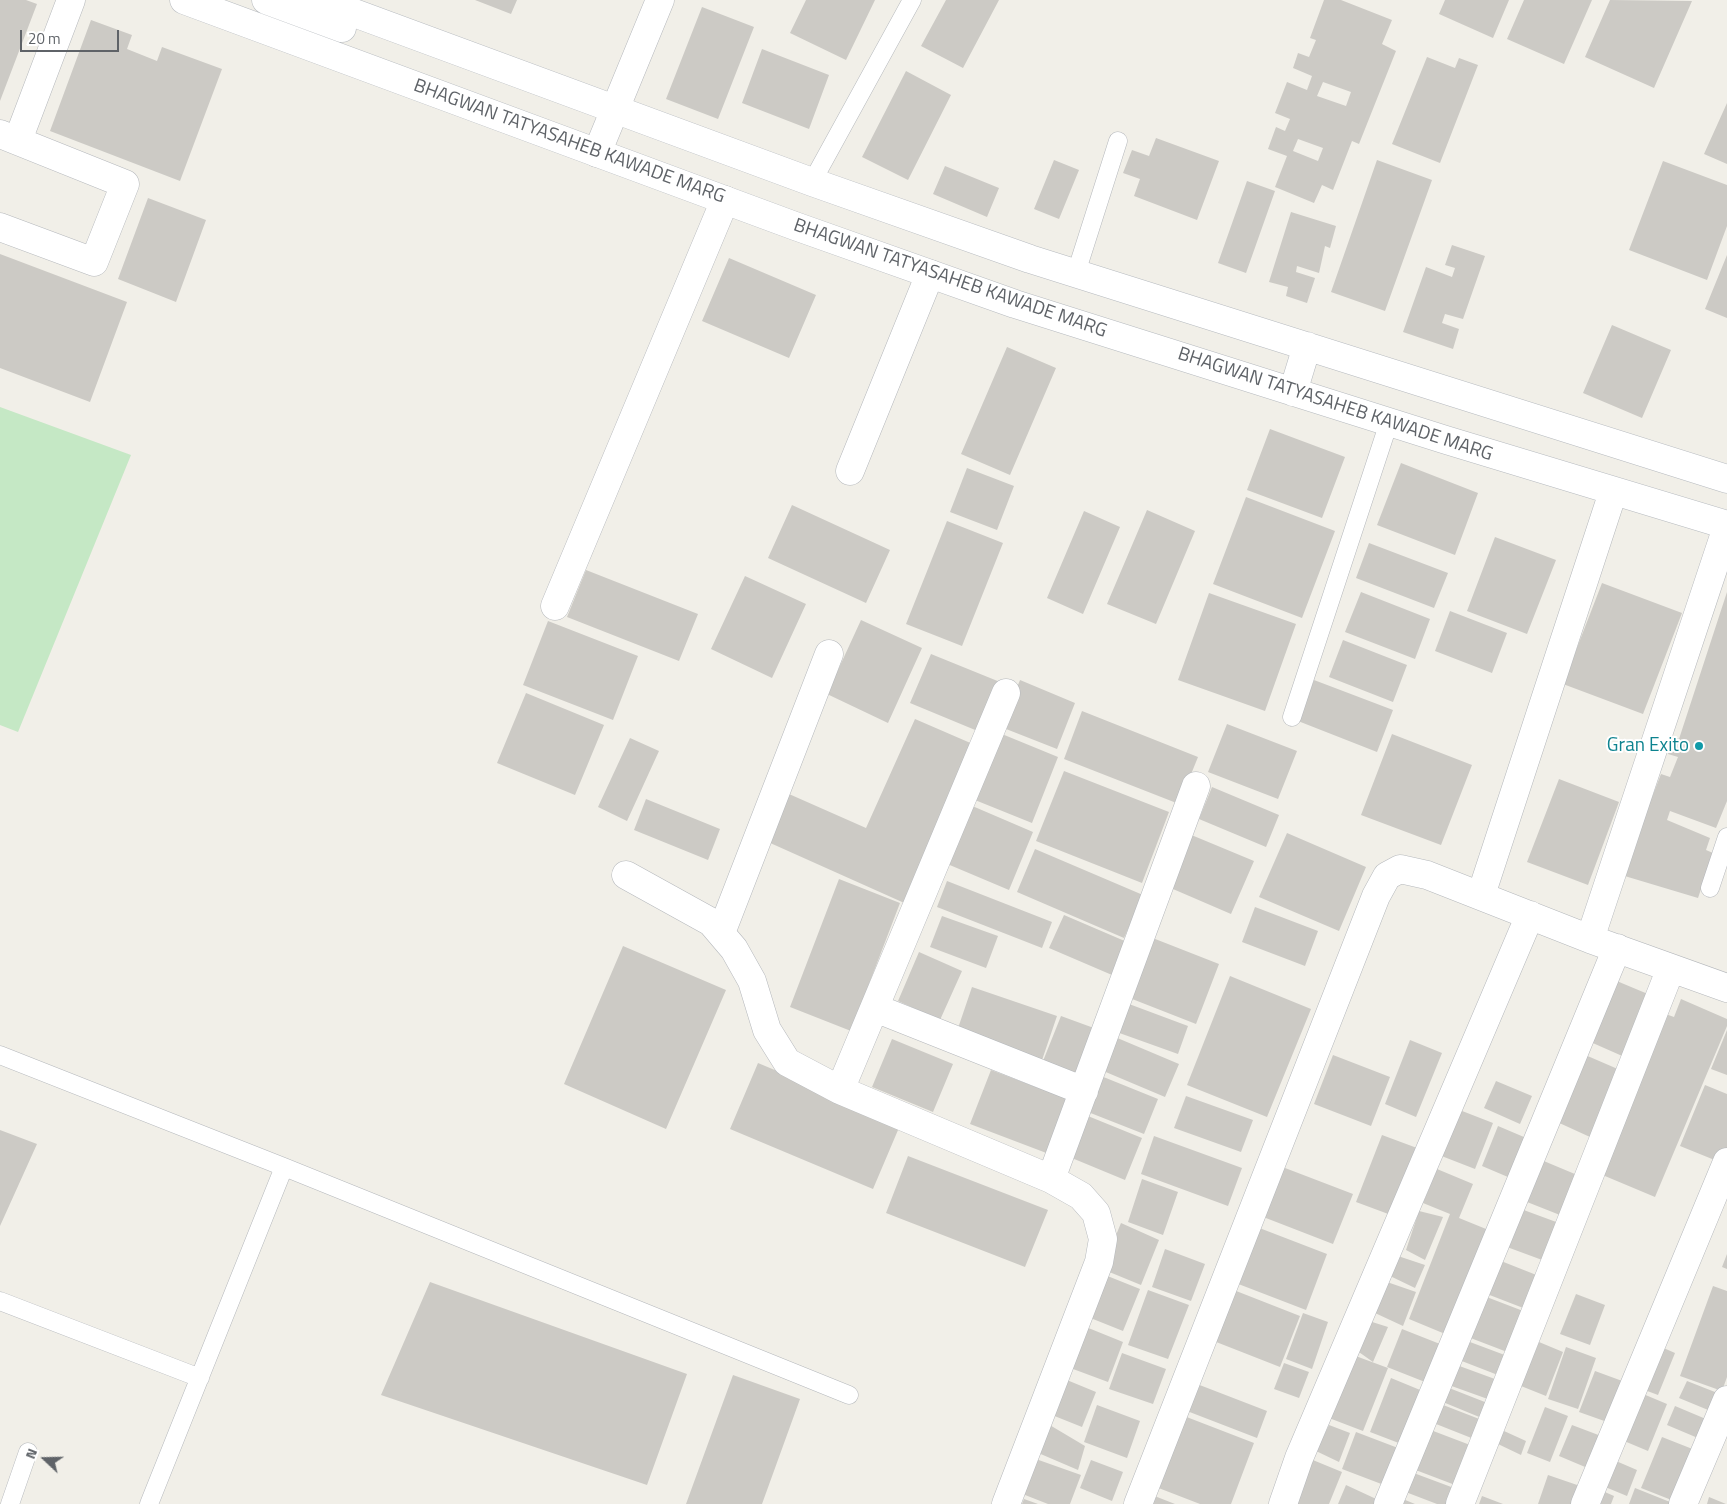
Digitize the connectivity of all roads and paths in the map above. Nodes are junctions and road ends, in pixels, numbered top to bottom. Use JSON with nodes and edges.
{"nodes":[{"id":1,"x":71,"y":0,"type":"edge"},
{"id":2,"x":184,"y":0,"type":"edge"},
{"id":3,"x":266,"y":0,"type":"edge"},
{"id":4,"x":320,"y":0,"type":"edge"},
{"id":5,"x":660,"y":0,"type":"edge"},
{"id":6,"x":912,"y":0,"type":"edge"},
{"id":7,"x":580,"y":96,"type":"junction"},
{"id":8,"x":614,"y":109,"type":"junction"},
{"id":9,"x":9,"y":137,"type":"edge"},
{"id":10,"x":1118,"y":141,"type":"dead end"},
{"id":11,"x":597,"y":153,"type":"junction"},
{"id":12,"x":812,"y":182,"type":"junction"},
{"id":13,"x":725,"y":200,"type":"junction"},
{"id":14,"x":0,"y":227,"type":"edge"},
{"id":15,"x":1076,"y":273,"type":"junction"},
{"id":16,"x":930,"y":274,"type":"junction"},
{"id":17,"x":1307,"y":346,"type":"junction"},
{"id":18,"x":1293,"y":392,"type":"junction"},
{"id":19,"x":1389,"y":422,"type":"junction"},
{"id":20,"x":850,"y":470,"type":"dead end"},
{"id":21,"x":1727,"y":479,"type":"edge"},
{"id":22,"x":1614,"y":492,"type":"junction"},
{"id":23,"x":1727,"y":526,"type":"edge"},
{"id":24,"x":555,"y":606,"type":"dead end"},
{"id":25,"x":829,"y":654,"type":"dead end"},
{"id":26,"x":1006,"y":692,"type":"dead end"},
{"id":27,"x":1292,"y":718,"type":"dead end"},
{"id":28,"x":1196,"y":786,"type":"dead end"},
{"id":29,"x":1727,"y":837,"type":"edge"},
{"id":30,"x":626,"y":875,"type":"dead end"},
{"id":31,"x":1710,"y":888,"type":"dead end"},
{"id":32,"x":1481,"y":896,"type":"junction"},
{"id":33,"x":1530,"y":915,"type":"junction"},
{"id":34,"x":721,"y":933,"type":"junction"},
{"id":35,"x":1590,"y":940,"type":"junction"},
{"id":36,"x":1617,"y":948,"type":"junction"},
{"id":37,"x":1671,"y":968,"type":"junction"},
{"id":38,"x":1727,"y":988,"type":"edge"},
{"id":39,"x":875,"y":1008,"type":"junction"},
{"id":40,"x":0,"y":1055,"type":"edge"},
{"id":41,"x":840,"y":1090,"type":"junction"},
{"id":42,"x":1084,"y":1091,"type":"junction"},
{"id":43,"x":1727,"y":1162,"type":"edge"},
{"id":44,"x":284,"y":1166,"type":"junction"},
{"id":45,"x":1051,"y":1179,"type":"junction"},
{"id":46,"x":0,"y":1301,"type":"edge"},
{"id":47,"x":200,"y":1378,"type":"junction"},
{"id":48,"x":849,"y":1395,"type":"dead end"},
{"id":49,"x":1727,"y":1400,"type":"edge"},
{"id":50,"x":28,"y":1452,"type":"dead end"},
{"id":51,"x":10,"y":1504,"type":"edge"},
{"id":52,"x":149,"y":1504,"type":"edge"},
{"id":53,"x":1006,"y":1504,"type":"edge"},
{"id":54,"x":1138,"y":1504,"type":"edge"},
{"id":55,"x":1283,"y":1504,"type":"edge"},
{"id":56,"x":1388,"y":1504,"type":"edge"},
{"id":57,"x":1460,"y":1504,"type":"edge"},
{"id":58,"x":1585,"y":1504,"type":"edge"},
{"id":59,"x":1683,"y":1504,"type":"edge"}],
"edges":[{"from":1,"to":9,"type":"street"},
{"from":2,"to":11,"type":"street","name":"BHAGWAN TATYASAHEB KAWADE MARG"},
{"from":3,"to":7,"type":"street"},
{"from":4,"to":7,"type":"street"},
{"from":5,"to":8,"type":"street"},
{"from":6,"to":12,"type":"lane"},
{"from":7,"to":8,"type":"street"},
{"from":8,"to":11,"type":"street"},
{"from":8,"to":12,"type":"street"},
{"from":9,"to":14,"type":"street"},
{"from":10,"to":15,"type":"lane"},
{"from":11,"to":13,"type":"street","name":"BHAGWAN TATYASAHEB KAWADE MARG"},
{"from":12,"to":15,"type":"street"},
{"from":13,"to":16,"type":"street","name":"BHAGWAN TATYASAHEB KAWADE MARG"},
{"from":13,"to":24,"type":"street"},
{"from":15,"to":17,"type":"street"},
{"from":16,"to":18,"type":"street","name":"BHAGWAN TATYASAHEB KAWADE MARG"},
{"from":16,"to":20,"type":"street"},
{"from":17,"to":18,"type":"street"},
{"from":17,"to":21,"type":"street"},
{"from":18,"to":19,"type":"street","name":"BHAGWAN TATYASAHEB KAWADE MARG"},
{"from":19,"to":22,"type":"street","name":"BHAGWAN TATYASAHEB KAWADE MARG"},
{"from":19,"to":27,"type":"lane"},
{"from":22,"to":23,"type":"street","name":"BHAGWAN TATYASAHEB KAWADE MARG"},
{"from":22,"to":32,"type":"street"},
{"from":23,"to":35,"type":"street"},
{"from":25,"to":34,"type":"street"},
{"from":26,"to":39,"type":"street"},
{"from":28,"to":42,"type":"street"},
{"from":29,"to":31,"type":"lane"},
{"from":30,"to":34,"type":"street"},
{"from":32,"to":33,"type":"street"},
{"from":32,"to":54,"type":"street"},
{"from":33,"to":35,"type":"street"},
{"from":33,"to":55,"type":"street"},
{"from":34,"to":41,"type":"street"},
{"from":35,"to":36,"type":"street"},
{"from":36,"to":37,"type":"street"},
{"from":36,"to":56,"type":"street"},
{"from":37,"to":38,"type":"street"},
{"from":37,"to":57,"type":"street"},
{"from":39,"to":41,"type":"street"},
{"from":39,"to":42,"type":"street"},
{"from":40,"to":44,"type":"lane"},
{"from":41,"to":45,"type":"street"},
{"from":42,"to":45,"type":"street"},
{"from":43,"to":58,"type":"street"},
{"from":44,"to":47,"type":"lane"},
{"from":44,"to":48,"type":"lane"},
{"from":45,"to":53,"type":"street"},
{"from":46,"to":47,"type":"lane"},
{"from":47,"to":52,"type":"lane"},
{"from":49,"to":59,"type":"street"},
{"from":50,"to":51,"type":"lane"}]}
